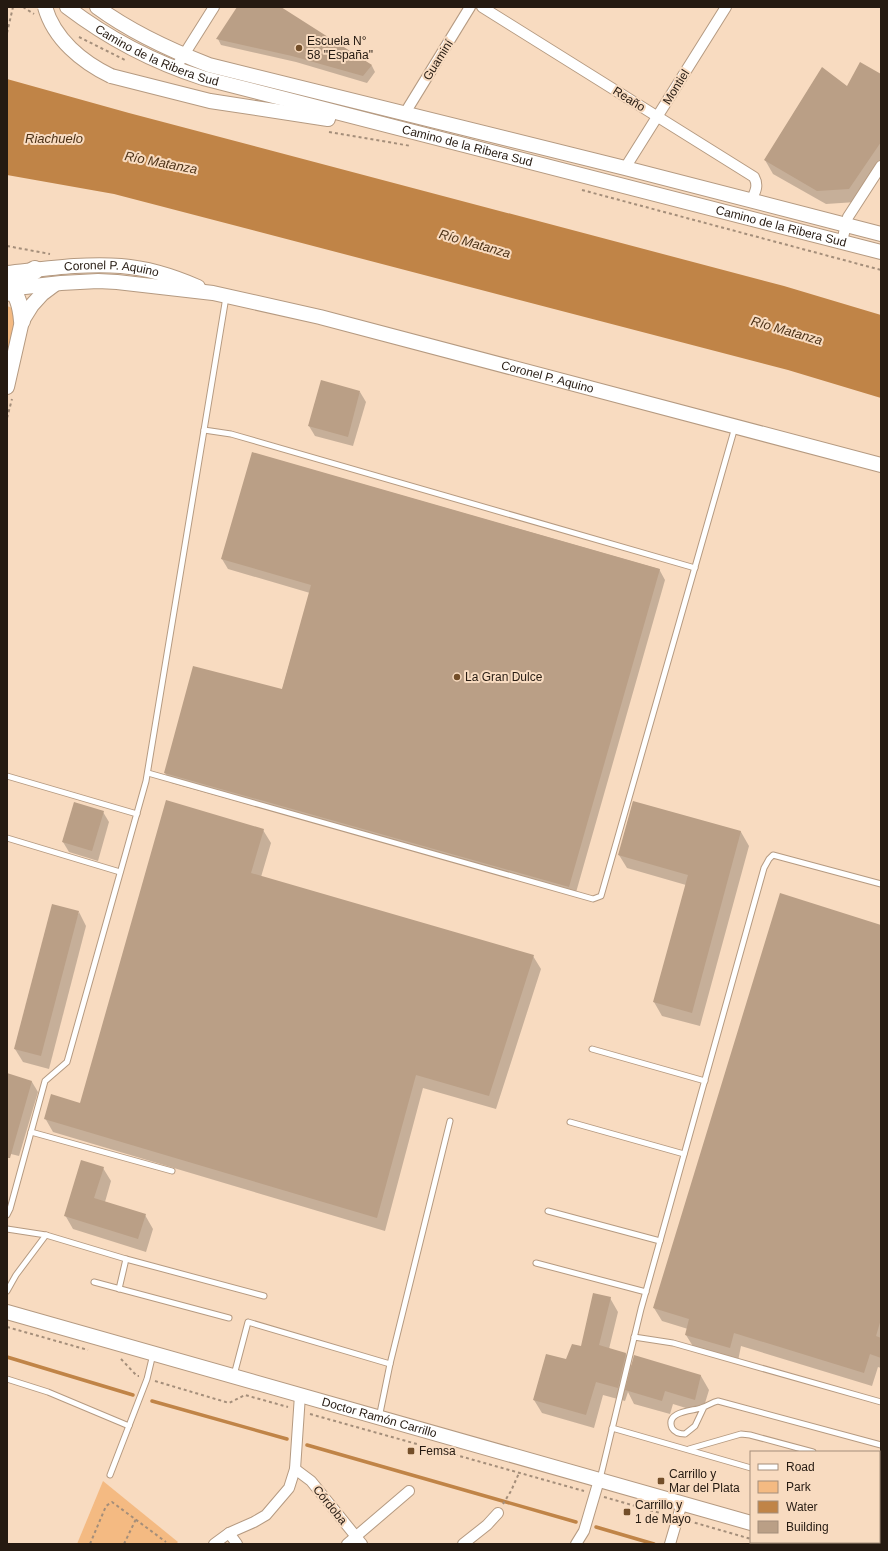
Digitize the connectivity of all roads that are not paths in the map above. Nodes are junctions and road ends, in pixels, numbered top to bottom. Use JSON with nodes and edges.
{"nodes":[{"id":1,"x":45,"y":7,"type":"edge"},
{"id":2,"x":67,"y":7,"type":"edge"},
{"id":3,"x":97,"y":7,"type":"edge"},
{"id":4,"x":214,"y":7,"type":"edge"},
{"id":5,"x":470,"y":7,"type":"edge"},
{"id":6,"x":482,"y":7,"type":"edge"},
{"id":7,"x":726,"y":7,"type":"edge"},
{"id":8,"x":184,"y":55,"type":"junction"},
{"id":9,"x":175,"y":69,"type":"junction"},
{"id":10,"x":405,"y":113,"type":"junction"},
{"id":11,"x":657,"y":116,"type":"junction"},
{"id":12,"x":401,"y":130,"type":"junction"},
{"id":13,"x":881,"y":166,"type":"edge"},
{"id":14,"x":625,"y":168,"type":"junction"},
{"id":15,"x":751,"y":201,"type":"junction"},
{"id":16,"x":846,"y":224,"type":"junction"},
{"id":17,"x":881,"y":234,"type":"edge"},
{"id":18,"x":842,"y":241,"type":"junction"},
{"id":19,"x":881,"y":252,"type":"edge"},
{"id":20,"x":34,"y":270,"type":"joint"},
{"id":21,"x":8,"y":285,"type":"edge"},
{"id":22,"x":54,"y":285,"type":"junction"},
{"id":23,"x":220,"y":295,"type":"junction"},
{"id":24,"x":22,"y":321,"type":"junction"},
{"id":25,"x":7,"y":387,"type":"edge"},
{"id":26,"x":736,"y":426,"type":"junction"},
{"id":27,"x":204,"y":430,"type":"junction"},
{"id":28,"x":881,"y":465,"type":"edge"},
{"id":29,"x":695,"y":568,"type":"junction"},
{"id":30,"x":148,"y":773,"type":"junction"},
{"id":31,"x":7,"y":776,"type":"edge"},
{"id":32,"x":137,"y":814,"type":"junction"},
{"id":33,"x":7,"y":838,"type":"edge"},
{"id":34,"x":120,"y":872,"type":"junction"},
{"id":35,"x":881,"y":884,"type":"edge"},
{"id":36,"x":592,"y":1049,"type":"dead end"},
{"id":37,"x":705,"y":1081,"type":"junction"},
{"id":38,"x":450,"y":1121,"type":"dead end"},
{"id":39,"x":570,"y":1122,"type":"dead end"},
{"id":40,"x":31,"y":1132,"type":"junction"},
{"id":41,"x":684,"y":1154,"type":"junction"},
{"id":42,"x":172,"y":1171,"type":"dead end"},
{"id":43,"x":548,"y":1211,"type":"dead end"},
{"id":44,"x":7,"y":1215,"type":"edge"},
{"id":45,"x":7,"y":1229,"type":"edge"},
{"id":46,"x":46,"y":1235,"type":"junction"},
{"id":47,"x":660,"y":1241,"type":"junction"},
{"id":48,"x":126,"y":1259,"type":"junction"},
{"id":49,"x":536,"y":1263,"type":"dead end"},
{"id":50,"x":94,"y":1282,"type":"dead end"},
{"id":51,"x":119,"y":1289,"type":"junction"},
{"id":52,"x":7,"y":1291,"type":"edge"},
{"id":53,"x":646,"y":1292,"type":"junction"},
{"id":54,"x":264,"y":1296,"type":"dead end"},
{"id":55,"x":7,"y":1312,"type":"edge"},
{"id":56,"x":229,"y":1318,"type":"dead end"},
{"id":57,"x":634,"y":1337,"type":"junction"},
{"id":58,"x":153,"y":1353,"type":"junction"},
{"id":59,"x":390,"y":1364,"type":"junction"},
{"id":60,"x":234,"y":1376,"type":"junction"},
{"id":61,"x":7,"y":1379,"type":"edge"},
{"id":62,"x":300,"y":1395,"type":"junction"},
{"id":63,"x":881,"y":1402,"type":"edge"},
{"id":64,"x":704,"y":1407,"type":"junction"},
{"id":65,"x":380,"y":1418,"type":"junction"},
{"id":66,"x":129,"y":1426,"type":"junction"},
{"id":67,"x":612,"y":1428,"type":"junction"},
{"id":68,"x":881,"y":1445,"type":"edge"},
{"id":69,"x":689,"y":1449,"type":"junction"},
{"id":70,"x":809,"y":1451,"type":"edge"},
{"id":71,"x":750,"y":1468,"type":"edge"},
{"id":72,"x":295,"y":1469,"type":"junction"},
{"id":73,"x":110,"y":1475,"type":"dead end"},
{"id":74,"x":599,"y":1480,"type":"junction"},
{"id":75,"x":408,"y":1491,"type":"dead end"},
{"id":76,"x":682,"y":1503,"type":"junction"},
{"id":77,"x":499,"y":1511,"type":"road end"},
{"id":78,"x":750,"y":1523,"type":"edge"},
{"id":79,"x":228,"y":1533,"type":"junction"},
{"id":80,"x":359,"y":1540,"type":"edge"},
{"id":81,"x":214,"y":1544,"type":"edge"},
{"id":82,"x":237,"y":1544,"type":"edge"},
{"id":83,"x":347,"y":1544,"type":"edge"},
{"id":84,"x":463,"y":1544,"type":"edge"},
{"id":85,"x":576,"y":1544,"type":"edge"},
{"id":86,"x":670,"y":1544,"type":"edge"}],
"edges":[{"from":1,"to":12,"type":"main road","bridge":true},
{"from":2,"to":9,"type":"main road","name":"Camino de la Ribera Sud"},
{"from":3,"to":8,"type":"main road","name":"Camino de la Ribera Sud"},
{"from":4,"to":8,"type":"street"},
{"from":5,"to":10,"type":"street","name":"Guaminí"},
{"from":6,"to":11,"type":"street","name":"Reaño"},
{"from":7,"to":11,"type":"street","name":"Montiel"},
{"from":8,"to":9,"type":"street"},
{"from":8,"to":10,"type":"main road","name":"Camino de la Ribera Sud"},
{"from":9,"to":12,"type":"main road","name":"Camino de la Ribera Sud"},
{"from":10,"to":14,"type":"main road","name":"Camino de la Ribera Sud"},
{"from":11,"to":14,"type":"street","name":"Montiel"},
{"from":11,"to":15,"type":"street","name":"Reaño"},
{"from":12,"to":18,"type":"main road","name":"Camino de la Ribera Sud"},
{"from":13,"to":16,"type":"street"},
{"from":14,"to":15,"type":"main road","name":"Camino de la Ribera Sud"},
{"from":15,"to":16,"type":"main road","name":"Camino de la Ribera Sud"},
{"from":16,"to":17,"type":"main road","name":"Camino de la Ribera Sud"},
{"from":16,"to":18,"type":"street"},
{"from":18,"to":19,"type":"main road","name":"Camino de la Ribera Sud"},
{"from":20,"to":21,"type":"highway"},
{"from":20,"to":23,"type":"main road","name":"Coronel P. Aquino"},
{"from":21,"to":22,"type":"main road","name":"Coronel P. Aquino"},
{"from":21,"to":24,"type":"main road"},
{"from":22,"to":23,"type":"main road","name":"Coronel P. Aquino"},
{"from":22,"to":24,"type":"main road"},
{"from":23,"to":26,"type":"main road","name":"Coronel P. Aquino"},
{"from":23,"to":27,"type":"lane"},
{"from":24,"to":25,"type":"main road"},
{"from":26,"to":28,"type":"main road","name":"Coronel P. Aquino"},
{"from":26,"to":29,"type":"lane"},
{"from":27,"to":29,"type":"lane"},
{"from":27,"to":30,"type":"lane"},
{"from":29,"to":30,"type":"lane"},
{"from":30,"to":32,"type":"lane"},
{"from":31,"to":32,"type":"lane"},
{"from":32,"to":34,"type":"lane"},
{"from":33,"to":34,"type":"lane"},
{"from":34,"to":40,"type":"lane"},
{"from":35,"to":37,"type":"lane"},
{"from":36,"to":37,"type":"lane"},
{"from":37,"to":41,"type":"lane"},
{"from":38,"to":59,"type":"lane"},
{"from":39,"to":41,"type":"lane"},
{"from":40,"to":42,"type":"lane"},
{"from":40,"to":44,"type":"lane"},
{"from":41,"to":47,"type":"lane"},
{"from":43,"to":47,"type":"lane"},
{"from":45,"to":46,"type":"lane"},
{"from":46,"to":48,"type":"lane"},
{"from":46,"to":52,"type":"lane"},
{"from":47,"to":53,"type":"lane"},
{"from":48,"to":51,"type":"lane"},
{"from":48,"to":54,"type":"lane"},
{"from":49,"to":53,"type":"lane"},
{"from":50,"to":51,"type":"lane"},
{"from":51,"to":56,"type":"lane"},
{"from":53,"to":57,"type":"lane"},
{"from":55,"to":58,"type":"main road","name":"Doctor Ramón Carrillo"},
{"from":57,"to":63,"type":"lane"},
{"from":57,"to":67,"type":"lane"},
{"from":58,"to":60,"type":"main road","name":"Doctor Ramón Carrillo"},
{"from":58,"to":66,"type":"lane"},
{"from":59,"to":60,"type":"lane"},
{"from":59,"to":65,"type":"lane"},
{"from":60,"to":62,"type":"main road","name":"Doctor Ramón Carrillo"},
{"from":61,"to":66,"type":"lane"},
{"from":62,"to":65,"type":"main road","name":"Doctor Ramón Carrillo"},
{"from":62,"to":72,"type":"street"},
{"from":64,"to":64,"type":"lane"},
{"from":64,"to":68,"type":"lane"},
{"from":65,"to":74,"type":"main road","name":"Doctor Ramón Carrillo"},
{"from":66,"to":73,"type":"lane"},
{"from":67,"to":69,"type":"lane"},
{"from":67,"to":74,"type":"lane"},
{"from":69,"to":70,"type":"lane"},
{"from":69,"to":71,"type":"lane"},
{"from":72,"to":79,"type":"street"},
{"from":72,"to":80,"type":"street","name":"Córdoba"},
{"from":74,"to":76,"type":"main road","name":"Doctor Ramón Carrillo"},
{"from":74,"to":85,"type":"street"},
{"from":75,"to":80,"type":"street"},
{"from":76,"to":78,"type":"main road","name":"Doctor Ramón Carrillo"},
{"from":76,"to":86,"type":"street"},
{"from":77,"to":84,"type":"street"},
{"from":79,"to":81,"type":"street"},
{"from":79,"to":82,"type":"street"},
{"from":80,"to":83,"type":"street"}]}
